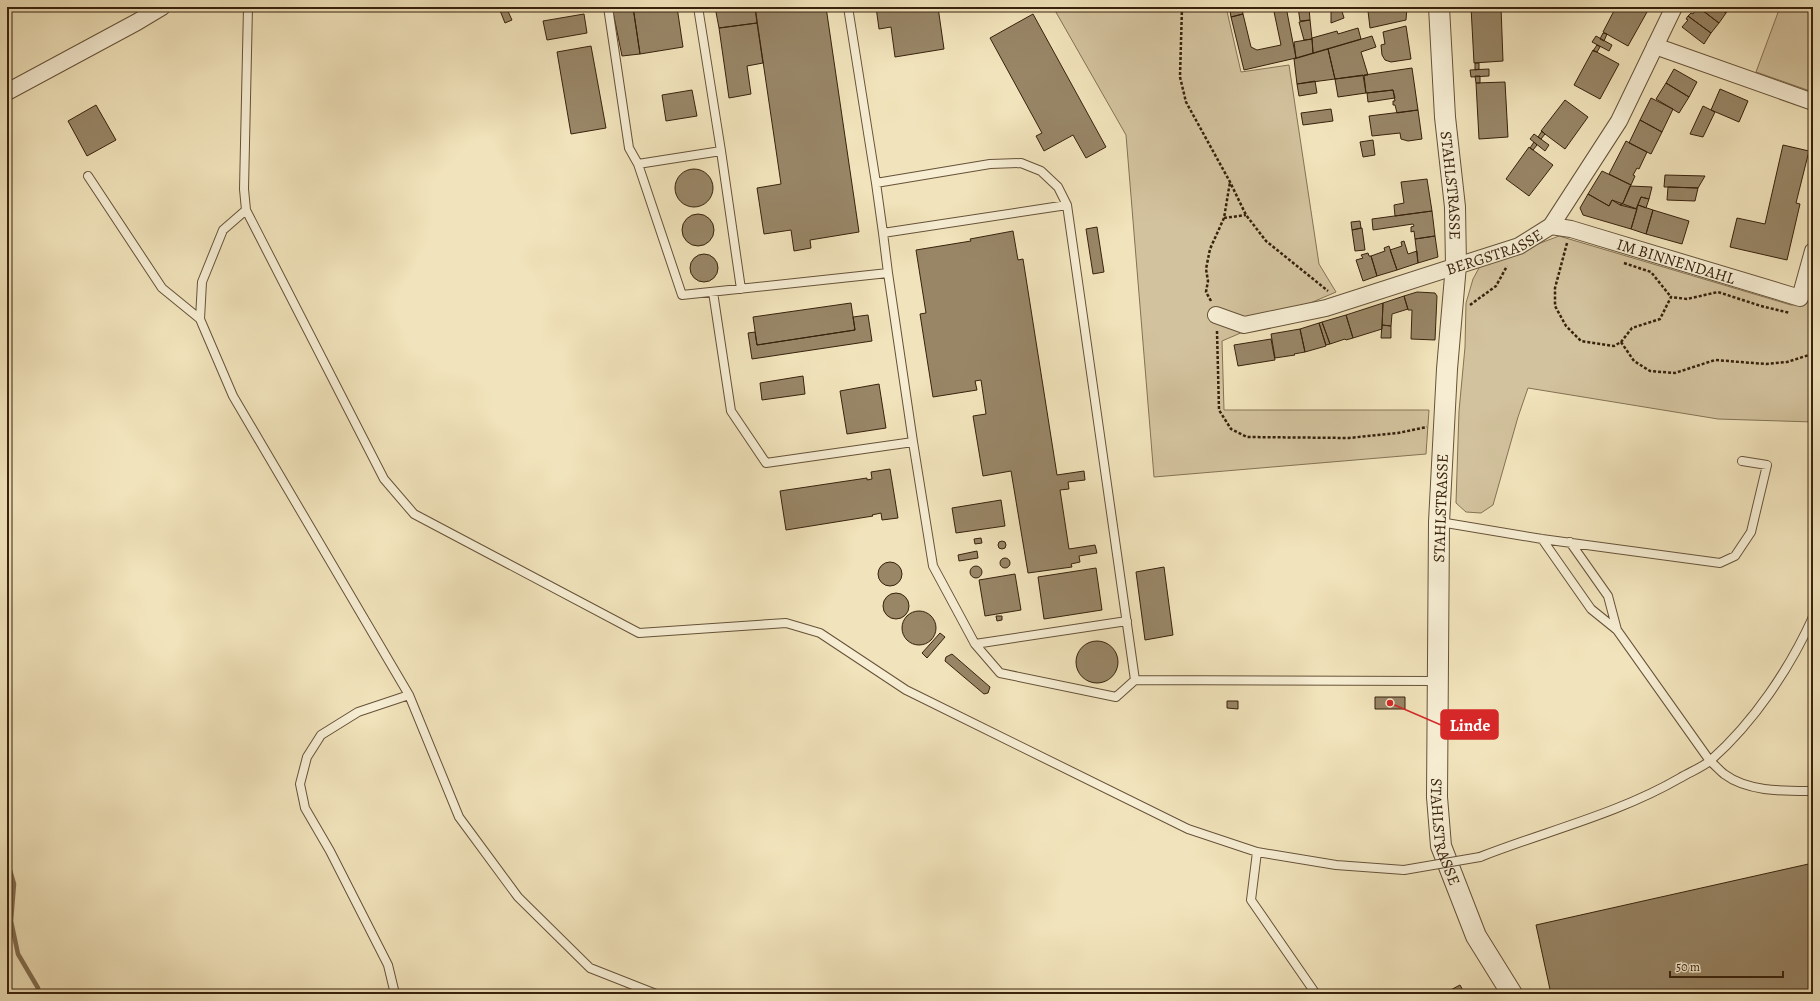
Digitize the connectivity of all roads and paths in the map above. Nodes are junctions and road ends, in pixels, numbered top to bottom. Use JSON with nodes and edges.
{"nodes":[{"id":1,"x":162,"y":7,"type":"edge"},
{"id":2,"x":248,"y":7,"type":"edge"},
{"id":3,"x":608,"y":7,"type":"edge"},
{"id":4,"x":698,"y":7,"type":"edge"},
{"id":5,"x":848,"y":7,"type":"edge"},
{"id":6,"x":1175,"y":7,"type":"edge"},
{"id":7,"x":1439,"y":7,"type":"edge"},
{"id":8,"x":1674,"y":7,"type":"edge"},
{"id":9,"x":1181,"y":9,"type":"edge"},
{"id":10,"x":1655,"y":46,"type":"junction"},
{"id":11,"x":7,"y":92,"type":"edge"},
{"id":12,"x":1813,"y":102,"type":"edge"},
{"id":13,"x":721,"y":151,"type":"junction"},
{"id":14,"x":638,"y":164,"type":"junction"},
{"id":15,"x":88,"y":176,"type":"dead end"},
{"id":16,"x":1230,"y":182,"type":"junction"},
{"id":17,"x":876,"y":183,"type":"junction"},
{"id":18,"x":1067,"y":205,"type":"junction"},
{"id":19,"x":246,"y":210,"type":"junction"},
{"id":20,"x":1246,"y":215,"type":"junction"},
{"id":21,"x":1224,"y":218,"type":"junction"},
{"id":22,"x":1551,"y":226,"type":"junction"},
{"id":23,"x":883,"y":233,"type":"junction"},
{"id":24,"x":1570,"y":239,"type":"junction"},
{"id":25,"x":1519,"y":246,"type":"junction"},
{"id":26,"x":1813,"y":251,"type":"edge"},
{"id":27,"x":1623,"y":262,"type":"dead end"},
{"id":28,"x":1456,"y":265,"type":"junction"},
{"id":29,"x":888,"y":274,"type":"junction"},
{"id":30,"x":741,"y":289,"type":"junction"},
{"id":31,"x":713,"y":292,"type":"junction"},
{"id":32,"x":1671,"y":298,"type":"junction"},
{"id":33,"x":1798,"y":305,"type":"junction"},
{"id":34,"x":1326,"y":308,"type":"junction"},
{"id":35,"x":1216,"y":316,"type":"junction"},
{"id":36,"x":1452,"y":318,"type":"junction"},
{"id":37,"x":200,"y":319,"type":"junction"},
{"id":38,"x":1621,"y":342,"type":"junction"},
{"id":39,"x":1813,"y":351,"type":"edge"},
{"id":40,"x":1443,"y":429,"type":"junction"},
{"id":41,"x":913,"y":442,"type":"junction"},
{"id":42,"x":1742,"y":461,"type":"dead end"},
{"id":43,"x":1439,"y":522,"type":"junction"},
{"id":44,"x":1542,"y":539,"type":"junction"},
{"id":45,"x":1570,"y":542,"type":"junction"},
{"id":46,"x":1813,"y":617,"type":"edge"},
{"id":47,"x":1127,"y":621,"type":"junction"},
{"id":48,"x":1617,"y":630,"type":"junction"},
{"id":49,"x":975,"y":644,"type":"junction"},
{"id":50,"x":1136,"y":680,"type":"junction"},
{"id":51,"x":1437,"y":680,"type":"junction"},
{"id":52,"x":409,"y":695,"type":"junction"},
{"id":53,"x":1710,"y":761,"type":"junction"},
{"id":54,"x":1813,"y":791,"type":"edge"},
{"id":55,"x":1257,"y":852,"type":"junction"},
{"id":56,"x":394,"y":994,"type":"edge"},
{"id":57,"x":656,"y":994,"type":"edge"},
{"id":58,"x":1316,"y":994,"type":"edge"},
{"id":59,"x":1512,"y":994,"type":"edge"}],
"edges":[{"from":1,"to":11,"type":"street"},
{"from":2,"to":19,"type":"lane"},
{"from":3,"to":14,"type":"lane"},
{"from":4,"to":13,"type":"lane"},
{"from":5,"to":17,"type":"lane"},
{"from":6,"to":9,"type":"path"},
{"from":7,"to":28,"type":"street","name":"STAHLSTRASSE"},
{"from":8,"to":10,"type":"street","name":"BERGSTRASSE"},
{"from":9,"to":16,"type":"path"},
{"from":10,"to":12,"type":"street"},
{"from":10,"to":22,"type":"street","name":"BERGSTRASSE"},
{"from":13,"to":14,"type":"lane"},
{"from":13,"to":30,"type":"lane"},
{"from":14,"to":31,"type":"lane"},
{"from":15,"to":37,"type":"lane"},
{"from":16,"to":20,"type":"path"},
{"from":16,"to":21,"type":"path"},
{"from":17,"to":18,"type":"lane"},
{"from":17,"to":23,"type":"lane"},
{"from":18,"to":23,"type":"lane"},
{"from":18,"to":47,"type":"lane"},
{"from":19,"to":37,"type":"lane"},
{"from":19,"to":55,"type":"lane"},
{"from":20,"to":21,"type":"path"},
{"from":20,"to":34,"type":"path"},
{"from":21,"to":35,"type":"path"},
{"from":22,"to":24,"type":"street","name":"IM BINNENDAHL"},
{"from":22,"to":25,"type":"street","name":"BERGSTRASSE"},
{"from":23,"to":29,"type":"lane"},
{"from":24,"to":33,"type":"street","name":"IM BINNENDAHL"},
{"from":24,"to":38,"type":"path"},
{"from":25,"to":28,"type":"street","name":"BERGSTRASSE"},
{"from":25,"to":36,"type":"path"},
{"from":26,"to":33,"type":"street"},
{"from":27,"to":32,"type":"path"},
{"from":28,"to":34,"type":"street","name":"BERGSTRASSE"},
{"from":28,"to":36,"type":"street","name":"STAHLSTRASSE"},
{"from":29,"to":30,"type":"lane"},
{"from":29,"to":41,"type":"lane"},
{"from":30,"to":31,"type":"lane"},
{"from":31,"to":41,"type":"lane"},
{"from":32,"to":33,"type":"path"},
{"from":32,"to":38,"type":"path"},
{"from":34,"to":35,"type":"street","name":"BERGSTRASSE"},
{"from":35,"to":40,"type":"path"},
{"from":36,"to":40,"type":"street","name":"STAHLSTRASSE"},
{"from":37,"to":52,"type":"lane"},
{"from":38,"to":39,"type":"path"},
{"from":40,"to":43,"type":"street","name":"STAHLSTRASSE"},
{"from":41,"to":49,"type":"lane"},
{"from":42,"to":45,"type":"lane"},
{"from":43,"to":44,"type":"lane"},
{"from":43,"to":51,"type":"street","name":"STAHLSTRASSE"},
{"from":44,"to":45,"type":"lane"},
{"from":44,"to":48,"type":"lane"},
{"from":45,"to":48,"type":"lane"},
{"from":46,"to":53,"type":"lane"},
{"from":47,"to":49,"type":"lane"},
{"from":47,"to":50,"type":"lane"},
{"from":48,"to":53,"type":"lane"},
{"from":49,"to":50,"type":"lane"},
{"from":50,"to":51,"type":"lane"},
{"from":51,"to":59,"type":"street","name":"STAHLSTRASSE"},
{"from":52,"to":56,"type":"lane"},
{"from":52,"to":57,"type":"lane"},
{"from":53,"to":54,"type":"lane"},
{"from":53,"to":55,"type":"lane","bridge":true},
{"from":55,"to":58,"type":"lane"}]}
